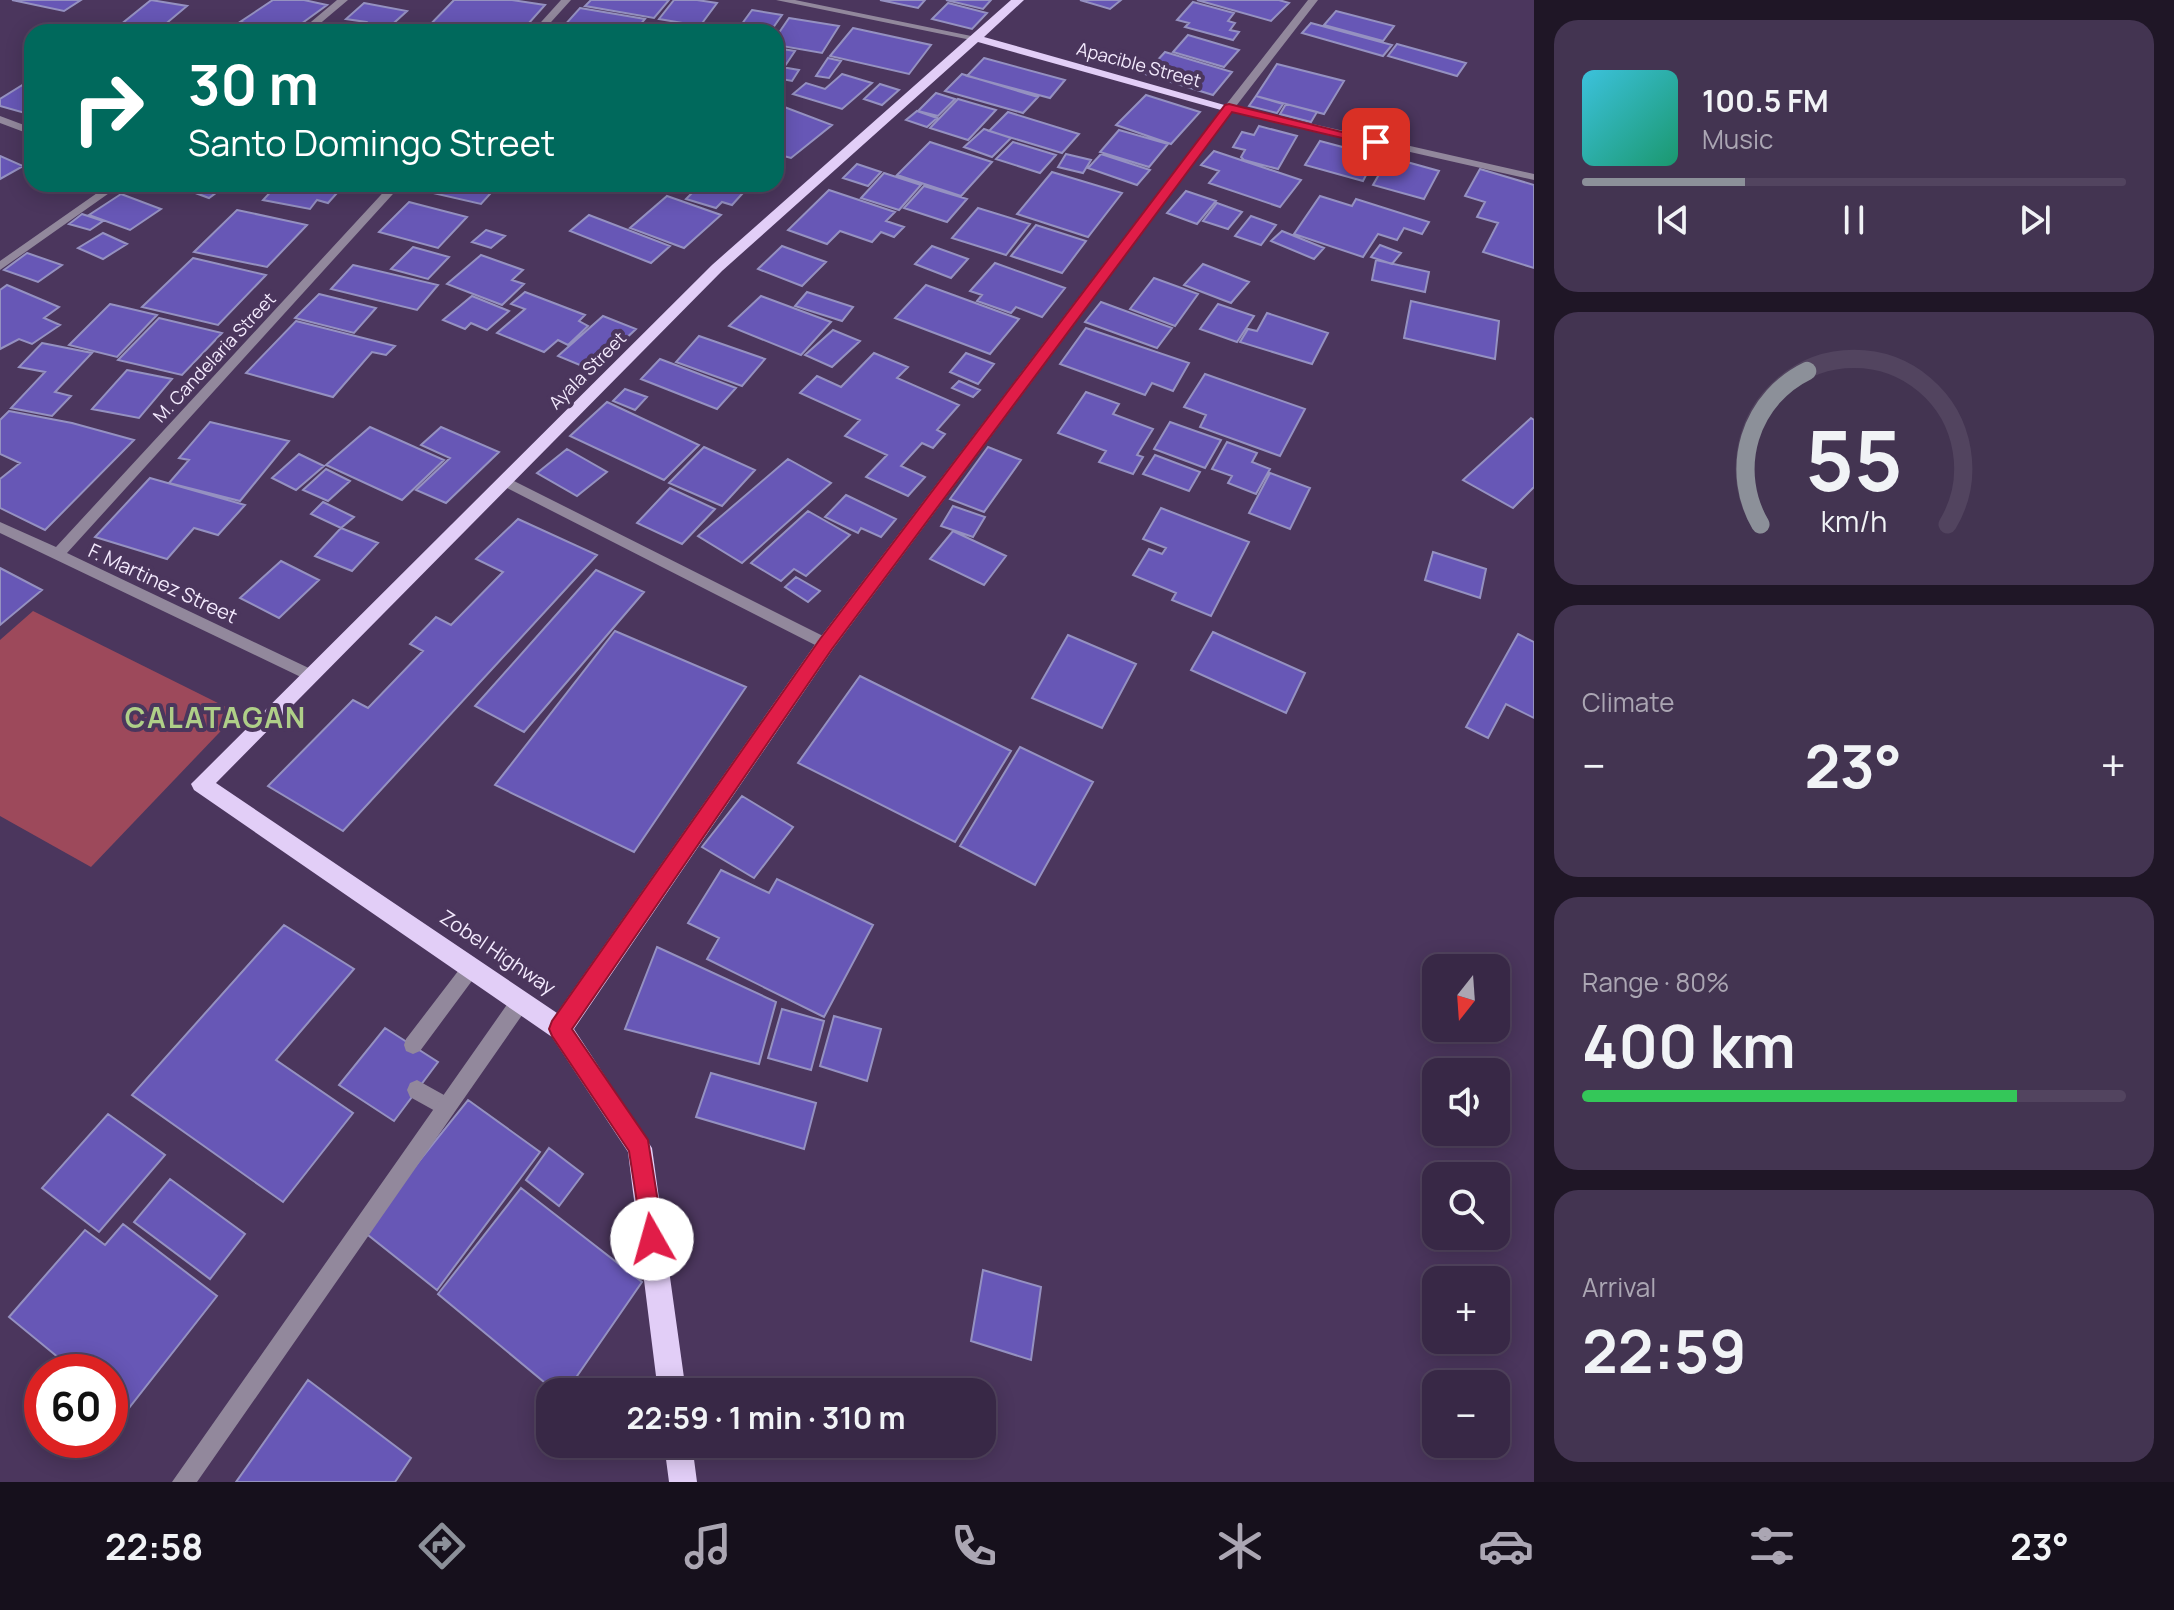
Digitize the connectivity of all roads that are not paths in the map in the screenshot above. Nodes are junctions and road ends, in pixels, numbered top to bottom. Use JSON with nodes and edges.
{"nodes":[{"id":1,"x":343,"y":0,"type":"edge"},
{"id":2,"x":566,"y":0,"type":"edge"},
{"id":3,"x":781,"y":0,"type":"edge"},
{"id":4,"x":1018,"y":0,"type":"edge"},
{"id":5,"x":1313,"y":0,"type":"edge"},
{"id":6,"x":314,"y":24,"type":"edge"},
{"id":7,"x":544,"y":24,"type":"edge"},
{"id":8,"x":976,"y":38,"type":"junction"},
{"id":9,"x":1229,"y":108,"type":"junction"},
{"id":10,"x":0,"y":119,"type":"edge"},
{"id":11,"x":24,"y":129,"type":"edge"},
{"id":12,"x":1534,"y":177,"type":"edge"},
{"id":13,"x":106,"y":192,"type":"edge"},
{"id":14,"x":390,"y":192,"type":"edge"},
{"id":15,"x":0,"y":266,"type":"edge"},
{"id":16,"x":504,"y":481,"type":"junction"},
{"id":17,"x":0,"y":527,"type":"edge"},
{"id":18,"x":57,"y":555,"type":"junction"},
{"id":19,"x":826,"y":644,"type":"junction"},
{"id":20,"x":310,"y":675,"type":"junction"},
{"id":21,"x":201,"y":784,"type":"joint"},
{"id":22,"x":471,"y":968,"type":"junction"},
{"id":23,"x":520,"y":1002,"type":"junction"},
{"id":24,"x":560,"y":1029,"type":"junction"},
{"id":25,"x":413,"y":1045,"type":"dead end"},
{"id":26,"x":417,"y":1090,"type":"dead end"},
{"id":27,"x":446,"y":1107,"type":"junction"},
{"id":28,"x":670,"y":1378,"type":"edge"},
{"id":29,"x":680,"y":1458,"type":"edge"},
{"id":30,"x":183,"y":1482,"type":"edge"},
{"id":31,"x":683,"y":1482,"type":"edge"}],
"edges":[{"from":1,"to":6,"type":"street"},
{"from":2,"to":7,"type":"street"},
{"from":3,"to":8,"type":"street","name":"Apacible Street"},
{"from":4,"to":8,"type":"main road","name":"Ayala Street"},
{"from":5,"to":9,"type":"street"},
{"from":8,"to":9,"type":"main road","name":"Apacible Street"},
{"from":8,"to":16,"type":"main road","name":"Ayala Street"},
{"from":9,"to":12,"type":"street","name":"Apacible Street"},
{"from":9,"to":19,"type":"main road"},
{"from":10,"to":11,"type":"street"},
{"from":13,"to":15,"type":"street"},
{"from":14,"to":18,"type":"street","name":"M. Candelaria Street"},
{"from":16,"to":19,"type":"street"},
{"from":16,"to":20,"type":"main road","name":"Ayala Street"},
{"from":17,"to":18,"type":"street","name":"F. Martinez Street"},
{"from":18,"to":20,"type":"street","name":"F. Martinez Street"},
{"from":19,"to":24,"type":"main road"},
{"from":20,"to":21,"type":"main road","name":"Ayala Street"},
{"from":21,"to":22,"type":"main road","name":"Zobel Highway"},
{"from":22,"to":23,"type":"main road","name":"Zobel Highway"},
{"from":22,"to":25,"type":"street"},
{"from":23,"to":24,"type":"main road","name":"Zobel Highway"},
{"from":23,"to":27,"type":"street"},
{"from":24,"to":28,"type":"main road","name":"Zobel Highway"},
{"from":26,"to":27,"type":"street"},
{"from":27,"to":30,"type":"street"},
{"from":29,"to":31,"type":"main road"}]}
